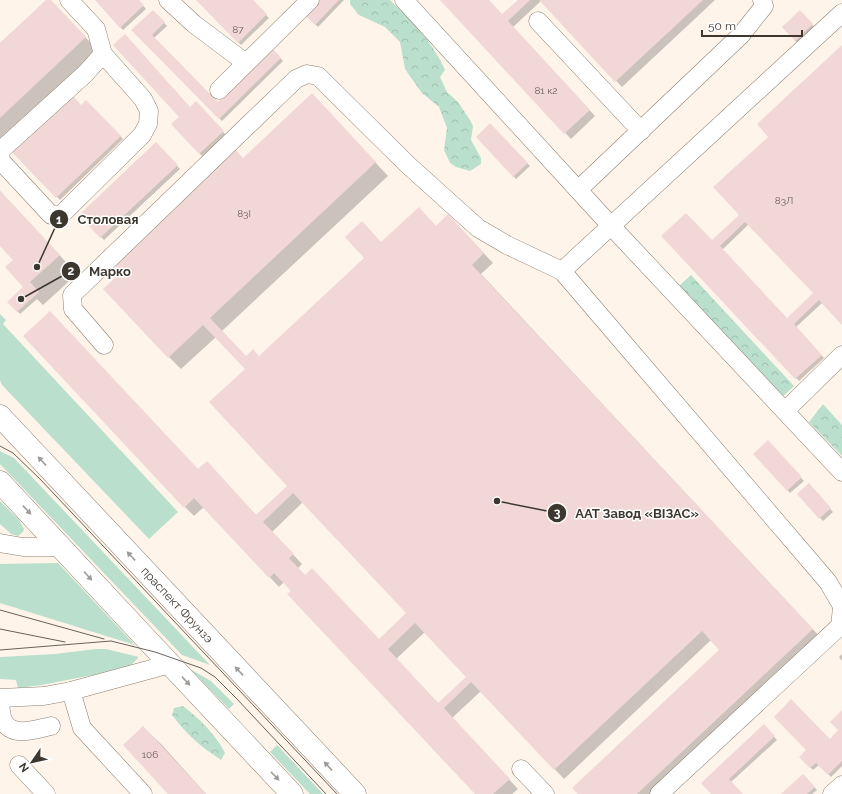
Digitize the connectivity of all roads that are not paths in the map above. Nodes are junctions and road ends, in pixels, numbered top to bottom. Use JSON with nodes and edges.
{"nodes":[{"id":1,"x":69,"y":0,"type":"edge"},
{"id":2,"x":168,"y":0,"type":"edge"},
{"id":3,"x":310,"y":0,"type":"edge"},
{"id":4,"x":404,"y":0,"type":"edge"},
{"id":5,"x":762,"y":0,"type":"edge"},
{"id":6,"x":842,"y":14,"type":"edge"},
{"id":7,"x":538,"y":21,"type":"dead end"},
{"id":8,"x":102,"y":54,"type":"junction"},
{"id":9,"x":246,"y":63,"type":"junction"},
{"id":10,"x":219,"y":90,"type":"dead end"},
{"id":11,"x":641,"y":131,"type":"junction"},
{"id":12,"x":578,"y":190,"type":"junction"},
{"id":13,"x":612,"y":227,"type":"junction"},
{"id":14,"x":562,"y":271,"type":"junction"},
{"id":15,"x":104,"y":345,"type":"dead end"},
{"id":16,"x":842,"y":355,"type":"edge"},
{"id":17,"x":785,"y":411,"type":"junction"},
{"id":18,"x":0,"y":416,"type":"edge"},
{"id":19,"x":842,"y":472,"type":"edge"},
{"id":20,"x":0,"y":482,"type":"edge"},
{"id":21,"x":0,"y":543,"type":"edge"},
{"id":22,"x":61,"y":547,"type":"junction"},
{"id":23,"x":842,"y":607,"type":"edge"},
{"id":24,"x":170,"y":664,"type":"junction"},
{"id":25,"x":71,"y":691,"type":"junction"},
{"id":26,"x":0,"y":698,"type":"edge"},
{"id":27,"x":0,"y":704,"type":"edge"},
{"id":28,"x":51,"y":726,"type":"dead end"},
{"id":29,"x":19,"y":765,"type":"dead end"},
{"id":30,"x":521,"y":769,"type":"dead end"},
{"id":31,"x":842,"y":785,"type":"edge"},
{"id":32,"x":46,"y":794,"type":"edge"},
{"id":33,"x":143,"y":794,"type":"edge"},
{"id":34,"x":292,"y":794,"type":"edge"},
{"id":35,"x":355,"y":794,"type":"edge"},
{"id":36,"x":545,"y":794,"type":"edge"},
{"id":37,"x":659,"y":794,"type":"edge"},
{"id":38,"x":832,"y":794,"type":"edge"}],
"edges":[{"from":1,"to":8,"type":"street"},
{"from":2,"to":9,"type":"street"},
{"from":3,"to":9,"type":"street"},
{"from":4,"to":12,"type":"street"},
{"from":5,"to":11,"type":"street"},
{"from":6,"to":13,"type":"street"},
{"from":7,"to":11,"type":"street"},
{"from":8,"to":8,"type":"street"},
{"from":9,"to":10,"type":"street"},
{"from":11,"to":12,"type":"street"},
{"from":12,"to":13,"type":"street"},
{"from":13,"to":14,"type":"street"},
{"from":13,"to":17,"type":"street"},
{"from":14,"to":15,"type":"street"},
{"from":14,"to":23,"type":"street"},
{"from":16,"to":17,"type":"street"},
{"from":17,"to":19,"type":"street"},
{"from":35,"to":18,"type":"main road","name":"праспект Фрунзэ","one_way":true},
{"from":20,"to":22,"type":"main road","one_way":true},
{"from":21,"to":22,"type":"street"},
{"from":22,"to":24,"type":"main road","one_way":true},
{"from":23,"to":37,"type":"street"},
{"from":24,"to":25,"type":"street"},
{"from":24,"to":34,"type":"main road","one_way":true},
{"from":25,"to":26,"type":"street"},
{"from":25,"to":33,"type":"street"},
{"from":27,"to":28,"type":"street"},
{"from":29,"to":32,"type":"street"},
{"from":30,"to":36,"type":"street"},
{"from":31,"to":38,"type":"street"}]}
